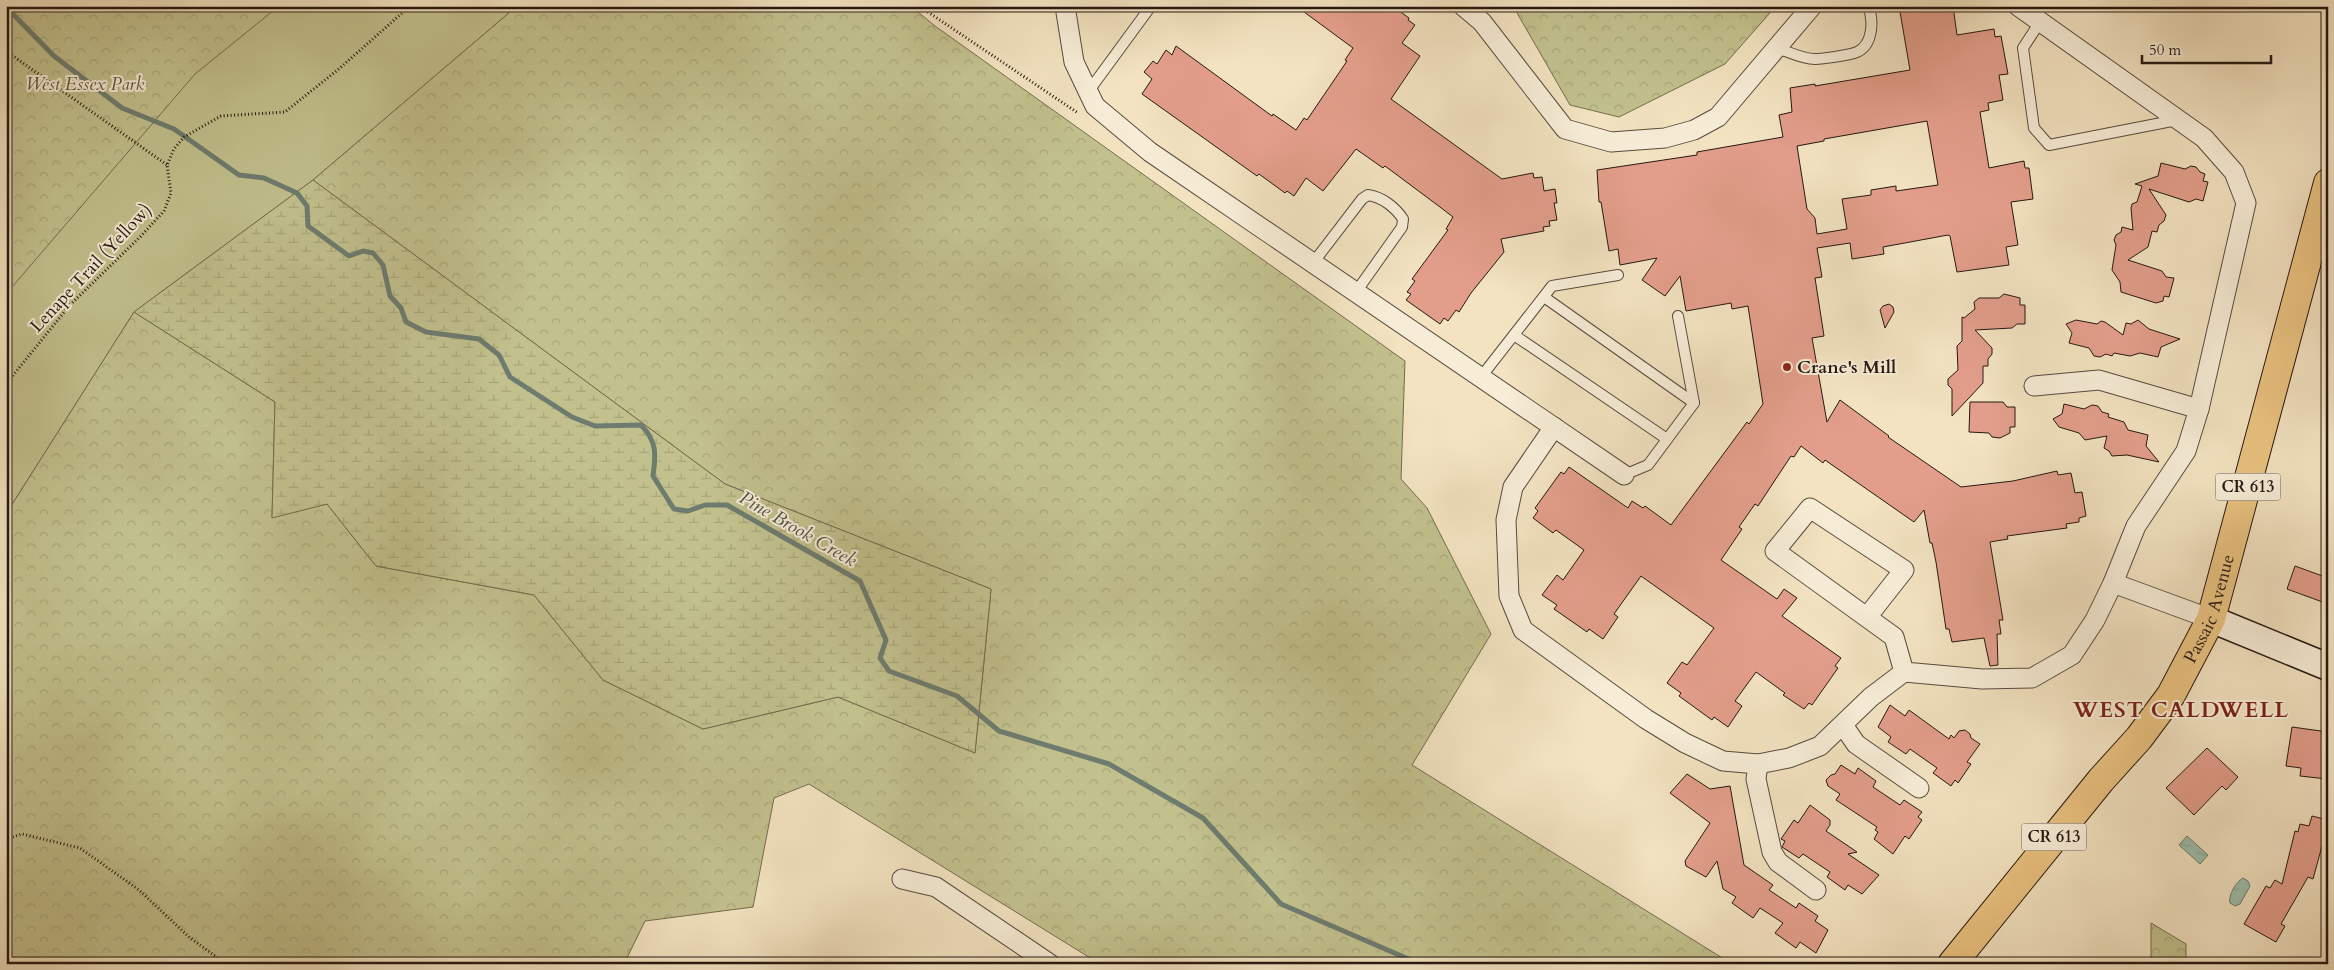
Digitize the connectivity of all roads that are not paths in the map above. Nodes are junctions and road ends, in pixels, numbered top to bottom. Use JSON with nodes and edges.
{"nodes":[{"id":1,"x":1065,"y":6,"type":"edge"},
{"id":2,"x":1151,"y":6,"type":"edge"},
{"id":3,"x":1463,"y":6,"type":"edge"},
{"id":4,"x":1812,"y":6,"type":"edge"},
{"id":5,"x":1868,"y":6,"type":"edge"},
{"id":6,"x":2032,"y":13,"type":"edge"},
{"id":7,"x":1777,"y":48,"type":"junction"},
{"id":8,"x":1092,"y":99,"type":"junction"},
{"id":9,"x":2178,"y":119,"type":"junction"},
{"id":10,"x":2328,"y":183,"type":"edge"},
{"id":11,"x":1313,"y":263,"type":"junction"},
{"id":12,"x":1618,"y":275,"type":"dead end"},
{"id":13,"x":1356,"y":292,"type":"junction"},
{"id":14,"x":1544,"y":297,"type":"junction"},
{"id":15,"x":1678,"y":316,"type":"dead end"},
{"id":16,"x":1514,"y":335,"type":"junction"},
{"id":17,"x":1481,"y":377,"type":"junction"},
{"id":18,"x":2034,"y":386,"type":"dead end"},
{"id":19,"x":1694,"y":403,"type":"junction"},
{"id":20,"x":2199,"y":409,"type":"junction"},
{"id":21,"x":1554,"y":427,"type":"junction"},
{"id":22,"x":1668,"y":439,"type":"junction"},
{"id":23,"x":1624,"y":475,"type":"joint"},
{"id":24,"x":2113,"y":583,"type":"junction"},
{"id":25,"x":1867,"y":617,"type":"junction"},
{"id":26,"x":2211,"y":619,"type":"junction"},
{"id":27,"x":2328,"y":667,"type":"edge"},
{"id":28,"x":1904,"y":672,"type":"junction"},
{"id":29,"x":1843,"y":725,"type":"junction"},
{"id":30,"x":1758,"y":764,"type":"junction"},
{"id":31,"x":1919,"y":788,"type":"dead end"},
{"id":32,"x":902,"y":879,"type":"dead end"},
{"id":33,"x":1816,"y":890,"type":"dead end"},
{"id":34,"x":1050,"y":964,"type":"edge"},
{"id":35,"x":1952,"y":964,"type":"edge"}],
"edges":[{"from":1,"to":8,"type":"street"},
{"from":2,"to":8,"type":"lane"},
{"from":3,"to":7,"type":"street"},
{"from":4,"to":7,"type":"street"},
{"from":5,"to":7,"type":"lane"},
{"from":6,"to":9,"type":"street"},
{"from":6,"to":9,"type":"lane"},
{"from":8,"to":11,"type":"street"},
{"from":9,"to":20,"type":"street"},
{"from":10,"to":26,"type":"main road","name":"Passaic Avenue","number":"CR 613"},
{"from":11,"to":13,"type":"street"},
{"from":11,"to":13,"type":"lane"},
{"from":12,"to":14,"type":"lane"},
{"from":13,"to":17,"type":"street"},
{"from":14,"to":16,"type":"lane"},
{"from":14,"to":19,"type":"lane"},
{"from":15,"to":19,"type":"lane"},
{"from":16,"to":17,"type":"lane"},
{"from":16,"to":22,"type":"lane"},
{"from":17,"to":21,"type":"street"},
{"from":18,"to":20,"type":"street"},
{"from":19,"to":22,"type":"lane"},
{"from":20,"to":24,"type":"street"},
{"from":21,"to":23,"type":"street"},
{"from":21,"to":30,"type":"street"},
{"from":22,"to":23,"type":"lane"},
{"from":24,"to":26,"type":"street"},
{"from":24,"to":28,"type":"street"},
{"from":25,"to":25,"type":"street"},
{"from":25,"to":28,"type":"street"},
{"from":26,"to":27,"type":"street"},
{"from":26,"to":35,"type":"main road","name":"Passaic Avenue","number":"CR 613"},
{"from":28,"to":29,"type":"street"},
{"from":29,"to":30,"type":"street"},
{"from":29,"to":31,"type":"street"},
{"from":30,"to":33,"type":"street"},
{"from":32,"to":34,"type":"street"}]}
